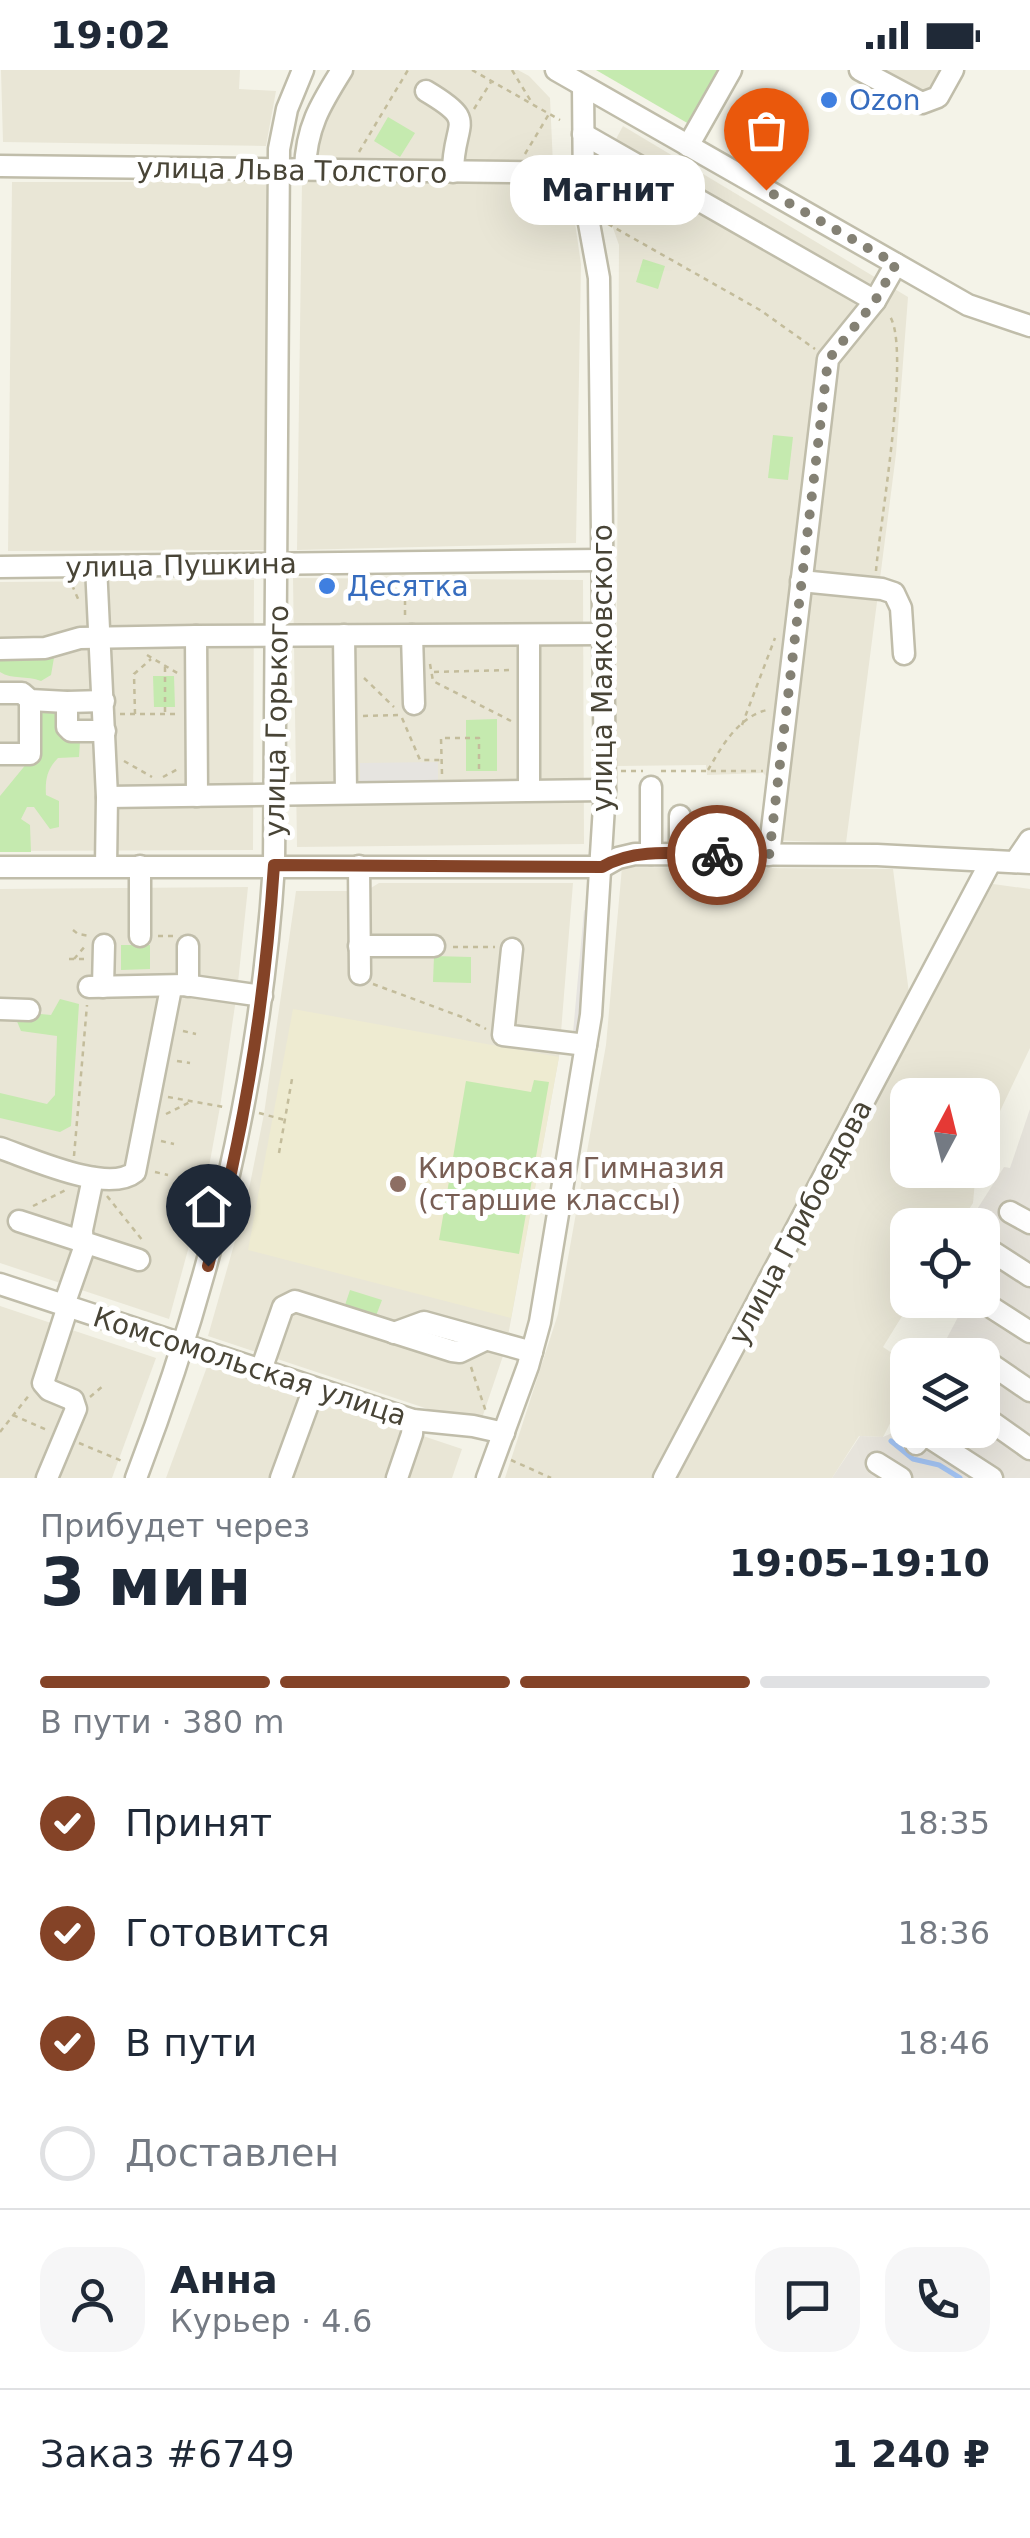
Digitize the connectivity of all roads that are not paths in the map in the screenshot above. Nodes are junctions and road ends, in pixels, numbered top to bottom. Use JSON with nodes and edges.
{"nodes":[{"id":1,"x":342,"y":70,"type":"edge"},
{"id":2,"x":556,"y":70,"type":"edge"},
{"id":3,"x":731,"y":70,"type":"edge"},
{"id":4,"x":860,"y":70,"type":"edge"},
{"id":5,"x":953,"y":70,"type":"edge"},
{"id":6,"x":298,"y":72,"type":"edge"},
{"id":7,"x":890,"y":77,"type":"edge"},
{"id":8,"x":583,"y":86,"type":"junction"},
{"id":9,"x":426,"y":91,"type":"dead end"},
{"id":10,"x":583,"y":134,"type":"junction"},
{"id":11,"x":688,"y":146,"type":"junction"},
{"id":12,"x":0,"y":166,"type":"edge"},
{"id":13,"x":278,"y":170,"type":"junction"},
{"id":14,"x":305,"y":170,"type":"junction"},
{"id":15,"x":453,"y":172,"type":"junction"},
{"id":16,"x":583,"y":173,"type":"junction"},
{"id":17,"x":896,"y":264,"type":"junction"},
{"id":18,"x":875,"y":301,"type":"junction"},
{"id":19,"x":1030,"y":326,"type":"edge"},
{"id":20,"x":602,"y":560,"type":"junction"},
{"id":21,"x":277,"y":564,"type":"junction"},
{"id":22,"x":96,"y":566,"type":"junction"},
{"id":23,"x":0,"y":567,"type":"edge"},
{"id":24,"x":802,"y":581,"type":"junction"},
{"id":25,"x":603,"y":634,"type":"junction"},
{"id":26,"x":196,"y":636,"type":"junction"},
{"id":27,"x":276,"y":636,"type":"junction"},
{"id":28,"x":344,"y":636,"type":"junction"},
{"id":29,"x":412,"y":636,"type":"junction"},
{"id":30,"x":529,"y":636,"type":"junction"},
{"id":31,"x":107,"y":637,"type":"junction"},
{"id":32,"x":0,"y":649,"type":"edge"},
{"id":33,"x":904,"y":654,"type":"dead end"},
{"id":34,"x":0,"y":693,"type":"edge"},
{"id":35,"x":30,"y":700,"type":"junction"},
{"id":36,"x":67,"y":702,"type":"junction"},
{"id":37,"x":414,"y":704,"type":"dead end"},
{"id":38,"x":105,"y":724,"type":"junction"},
{"id":39,"x":0,"y":754,"type":"edge"},
{"id":40,"x":604,"y":781,"type":"junction"},
{"id":41,"x":651,"y":788,"type":"dead end"},
{"id":42,"x":529,"y":790,"type":"junction"},
{"id":43,"x":346,"y":792,"type":"junction"},
{"id":44,"x":185,"y":795,"type":"junction"},
{"id":45,"x":275,"y":795,"type":"junction"},
{"id":46,"x":107,"y":796,"type":"junction"},
{"id":47,"x":680,"y":816,"type":"dead end"},
{"id":48,"x":1030,"y":840,"type":"edge"},
{"id":49,"x":651,"y":854,"type":"junction"},
{"id":50,"x":680,"y":854,"type":"junction"},
{"id":51,"x":766,"y":855,"type":"junction"},
{"id":52,"x":991,"y":860,"type":"junction"},
{"id":53,"x":1022,"y":863,"type":"edge"},
{"id":54,"x":274,"y":865,"type":"junction"},
{"id":55,"x":106,"y":866,"type":"junction"},
{"id":56,"x":140,"y":866,"type":"junction"},
{"id":57,"x":359,"y":866,"type":"junction"},
{"id":58,"x":0,"y":867,"type":"edge"},
{"id":59,"x":602,"y":867,"type":"junction"},
{"id":60,"x":140,"y":936,"type":"dead end"},
{"id":61,"x":104,"y":945,"type":"dead end"},
{"id":62,"x":188,"y":946,"type":"dead end"},
{"id":63,"x":360,"y":946,"type":"junction"},
{"id":64,"x":434,"y":946,"type":"road end"},
{"id":65,"x":512,"y":949,"type":"road end"},
{"id":66,"x":360,"y":974,"type":"road end"},
{"id":67,"x":180,"y":987,"type":"junction"},
{"id":68,"x":262,"y":996,"type":"junction"},
{"id":69,"x":0,"y":1009,"type":"edge"},
{"id":70,"x":29,"y":1010,"type":"dead end"},
{"id":71,"x":586,"y":1045,"type":"junction"},
{"id":72,"x":0,"y":1148,"type":"edge"},
{"id":73,"x":84,"y":1175,"type":"junction"},
{"id":74,"x":1010,"y":1212,"type":"dead end"},
{"id":75,"x":24,"y":1214,"type":"road end"},
{"id":76,"x":1030,"y":1223,"type":"edge"},
{"id":77,"x":83,"y":1242,"type":"junction"},
{"id":78,"x":144,"y":1254,"type":"road end"},
{"id":79,"x":1000,"y":1257,"type":"edge"},
{"id":80,"x":1030,"y":1276,"type":"edge"},
{"id":81,"x":0,"y":1284,"type":"edge"},
{"id":82,"x":66,"y":1306,"type":"junction"},
{"id":83,"x":1000,"y":1313,"type":"edge"},
{"id":84,"x":394,"y":1332,"type":"junction"},
{"id":85,"x":1030,"y":1332,"type":"edge"},
{"id":86,"x":485,"y":1340,"type":"junction"},
{"id":87,"x":185,"y":1345,"type":"junction"},
{"id":88,"x":532,"y":1352,"type":"junction"},
{"id":89,"x":261,"y":1370,"type":"junction"},
{"id":90,"x":1000,"y":1370,"type":"edge"},
{"id":91,"x":314,"y":1388,"type":"junction"},
{"id":92,"x":1030,"y":1391,"type":"edge"},
{"id":93,"x":413,"y":1420,"type":"junction"},
{"id":94,"x":1000,"y":1428,"type":"edge"},
{"id":95,"x":500,"y":1443,"type":"junction"},
{"id":96,"x":946,"y":1448,"type":"edge"},
{"id":97,"x":1030,"y":1450,"type":"edge"},
{"id":98,"x":877,"y":1462,"type":"dead end"},
{"id":99,"x":130,"y":1470,"type":"edge"},
{"id":100,"x":48,"y":1478,"type":"edge"},
{"id":101,"x":281,"y":1478,"type":"edge"},
{"id":102,"x":397,"y":1478,"type":"edge"},
{"id":103,"x":487,"y":1478,"type":"edge"},
{"id":104,"x":664,"y":1478,"type":"edge"},
{"id":105,"x":901,"y":1478,"type":"edge"},
{"id":106,"x":992,"y":1478,"type":"edge"}],
"edges":[{"from":1,"to":14,"type":"street"},
{"from":2,"to":8,"type":"street"},
{"from":3,"to":11,"type":"street"},
{"from":4,"to":7,"type":"street"},
{"from":5,"to":7,"type":"street"},
{"from":6,"to":13,"type":"street","name":"улица Горького"},
{"from":8,"to":10,"type":"street","name":"улица Маяковского"},
{"from":8,"to":11,"type":"street"},
{"from":9,"to":15,"type":"street"},
{"from":10,"to":16,"type":"street","name":"улица Маяковского"},
{"from":10,"to":18,"type":"street"},
{"from":11,"to":17,"type":"street"},
{"from":12,"to":13,"type":"street","name":"улица Льва Толстого"},
{"from":13,"to":14,"type":"street","name":"улица Льва Толстого"},
{"from":13,"to":21,"type":"street","name":"улица Горького"},
{"from":14,"to":15,"type":"street","name":"улица Льва Толстого"},
{"from":15,"to":16,"type":"street","name":"улица Льва Толстого"},
{"from":16,"to":20,"type":"street","name":"улица Маяковского"},
{"from":17,"to":18,"type":"street"},
{"from":17,"to":19,"type":"street"},
{"from":18,"to":24,"type":"street"},
{"from":20,"to":21,"type":"street","name":"улица Пушкина"},
{"from":20,"to":25,"type":"street","name":"улица Маяковского"},
{"from":21,"to":22,"type":"street","name":"улица Пушкина"},
{"from":21,"to":27,"type":"street","name":"улица Горького"},
{"from":22,"to":23,"type":"street","name":"улица Пушкина"},
{"from":22,"to":31,"type":"street"},
{"from":24,"to":33,"type":"street"},
{"from":24,"to":51,"type":"street"},
{"from":25,"to":30,"type":"street"},
{"from":25,"to":40,"type":"street","name":"улица Маяковского"},
{"from":26,"to":27,"type":"street"},
{"from":26,"to":31,"type":"street"},
{"from":26,"to":44,"type":"street"},
{"from":27,"to":28,"type":"street"},
{"from":27,"to":45,"type":"street","name":"улица Горького"},
{"from":28,"to":29,"type":"street"},
{"from":28,"to":43,"type":"street"},
{"from":29,"to":30,"type":"street"},
{"from":29,"to":37,"type":"street"},
{"from":30,"to":42,"type":"street"},
{"from":31,"to":32,"type":"street"},
{"from":31,"to":38,"type":"street"},
{"from":34,"to":35,"type":"street"},
{"from":35,"to":36,"type":"street"},
{"from":35,"to":39,"type":"street"},
{"from":36,"to":38,"type":"street"},
{"from":36,"to":38,"type":"street"},
{"from":38,"to":46,"type":"street"},
{"from":40,"to":42,"type":"street"},
{"from":40,"to":59,"type":"street","name":"улица Маяковского"},
{"from":41,"to":49,"type":"street"},
{"from":42,"to":43,"type":"street"},
{"from":43,"to":45,"type":"street"},
{"from":44,"to":45,"type":"street"},
{"from":44,"to":46,"type":"street"},
{"from":45,"to":54,"type":"street","name":"улица Горького"},
{"from":46,"to":55,"type":"street"},
{"from":47,"to":50,"type":"street"},
{"from":48,"to":53,"type":"street"},
{"from":49,"to":50,"type":"street"},
{"from":49,"to":59,"type":"street"},
{"from":50,"to":51,"type":"street"},
{"from":51,"to":52,"type":"street"},
{"from":52,"to":53,"type":"street"},
{"from":52,"to":104,"type":"street","name":"улица Грибоедова"},
{"from":54,"to":56,"type":"street"},
{"from":54,"to":57,"type":"street"},
{"from":54,"to":68,"type":"street","name":"улица Горького"},
{"from":55,"to":56,"type":"street"},
{"from":55,"to":58,"type":"street"},
{"from":56,"to":60,"type":"street"},
{"from":57,"to":59,"type":"street"},
{"from":57,"to":63,"type":"street"},
{"from":59,"to":71,"type":"street","name":"улица Маяковского"},
{"from":61,"to":67,"type":"street"},
{"from":62,"to":67,"type":"street"},
{"from":63,"to":64,"type":"street"},
{"from":63,"to":66,"type":"street"},
{"from":65,"to":71,"type":"street"},
{"from":67,"to":68,"type":"street"},
{"from":67,"to":73,"type":"street"},
{"from":68,"to":87,"type":"street","name":"улица Горького"},
{"from":69,"to":70,"type":"street"},
{"from":71,"to":88,"type":"street","name":"улица Маяковского"},
{"from":72,"to":73,"type":"street"},
{"from":73,"to":77,"type":"street"},
{"from":74,"to":76,"type":"street"},
{"from":75,"to":77,"type":"street"},
{"from":77,"to":78,"type":"street"},
{"from":77,"to":82,"type":"street"},
{"from":79,"to":80,"type":"street"},
{"from":81,"to":82,"type":"street","name":"Комсомольская улица"},
{"from":82,"to":87,"type":"street","name":"Комсомольская улица"},
{"from":82,"to":100,"type":"street"},
{"from":83,"to":85,"type":"street"},
{"from":84,"to":86,"type":"street"},
{"from":84,"to":86,"type":"street"},
{"from":84,"to":89,"type":"street"},
{"from":86,"to":88,"type":"street"},
{"from":87,"to":89,"type":"street","name":"Комсомольская улица"},
{"from":87,"to":99,"type":"street","name":"улица Горького"},
{"from":88,"to":95,"type":"street","name":"улица Маяковского"},
{"from":89,"to":91,"type":"street","name":"Комсомольская улица"},
{"from":90,"to":92,"type":"street"},
{"from":91,"to":93,"type":"street","name":"Комсомольская улица"},
{"from":91,"to":101,"type":"street"},
{"from":93,"to":95,"type":"street","name":"Комсомольская улица"},
{"from":93,"to":102,"type":"street"},
{"from":94,"to":97,"type":"street"},
{"from":95,"to":103,"type":"street","name":"улица Маяковского"},
{"from":96,"to":106,"type":"street"},
{"from":98,"to":105,"type":"street"}]}
